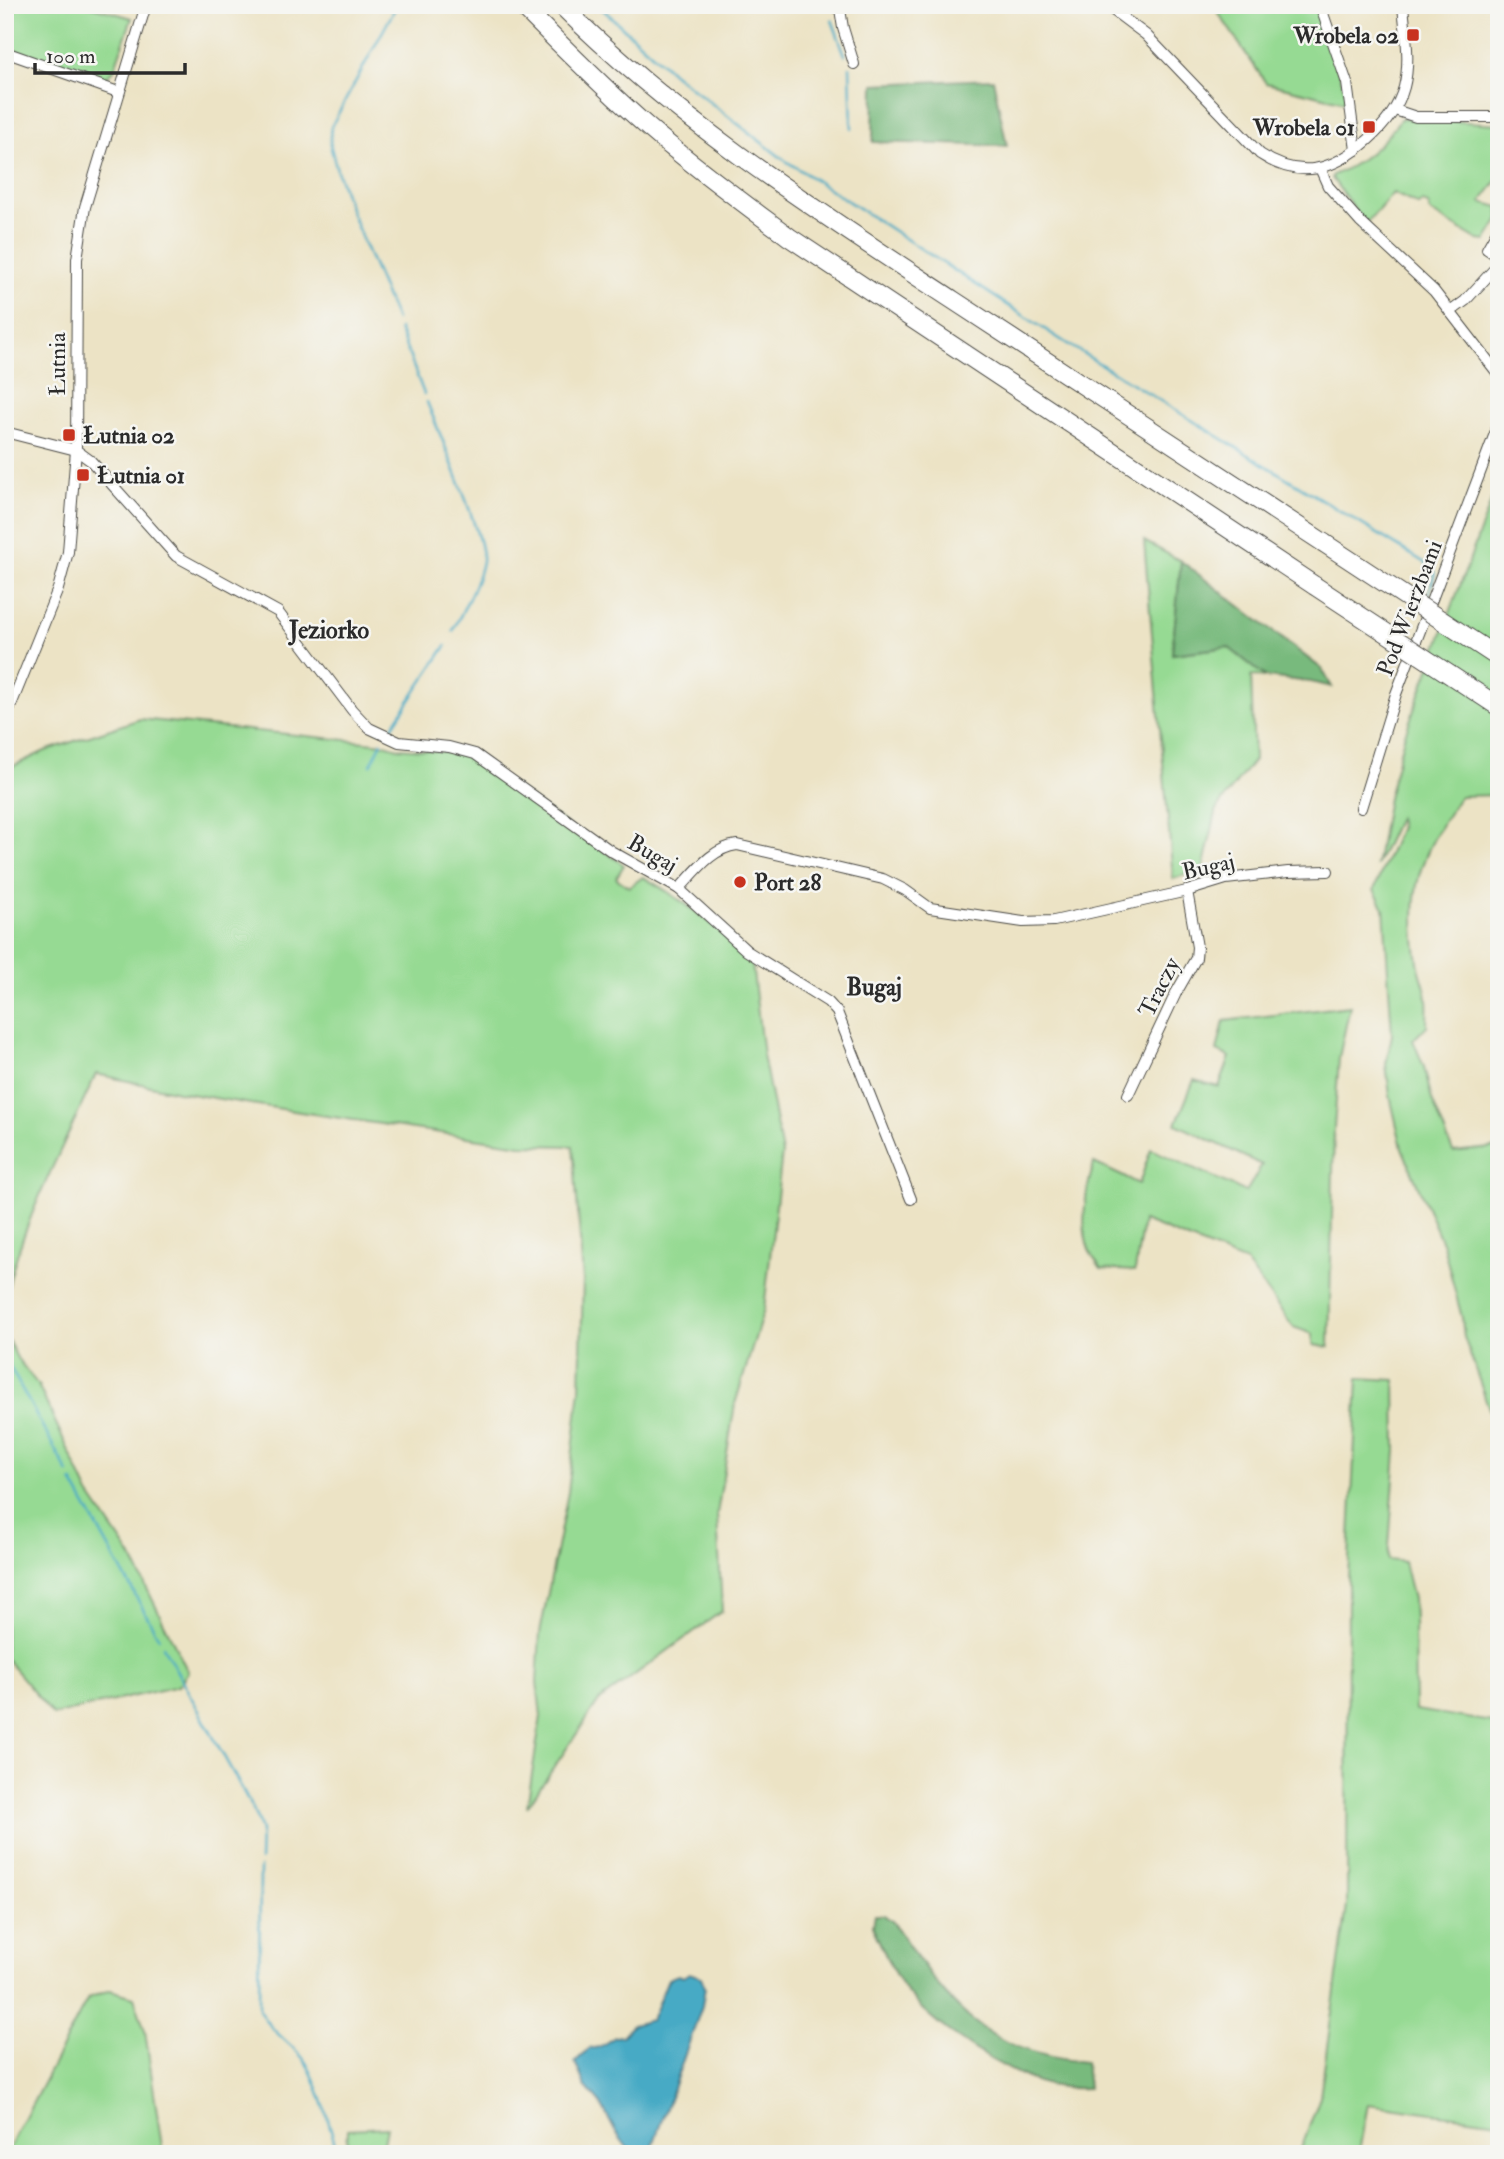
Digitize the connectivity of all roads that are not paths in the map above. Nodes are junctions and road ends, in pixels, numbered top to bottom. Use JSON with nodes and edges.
{"nodes":[{"id":1,"x":145,"y":5,"type":"edge"},
{"id":2,"x":521,"y":5,"type":"edge"},
{"id":3,"x":561,"y":5,"type":"edge"},
{"id":4,"x":843,"y":5,"type":"edge"},
{"id":5,"x":1106,"y":5,"type":"edge"},
{"id":6,"x":1320,"y":5,"type":"edge"},
{"id":7,"x":1403,"y":5,"type":"edge"},
{"id":8,"x":5,"y":52,"type":"edge"},
{"id":9,"x":854,"y":64,"type":"dead end"},
{"id":10,"x":118,"y":92,"type":"junction"},
{"id":11,"x":1395,"y":110,"type":"junction"},
{"id":12,"x":1499,"y":117,"type":"edge"},
{"id":13,"x":1356,"y":150,"type":"junction"},
{"id":14,"x":1320,"y":168,"type":"junction"},
{"id":15,"x":1499,"y":228,"type":"edge"},
{"id":16,"x":1499,"y":257,"type":"edge"},
{"id":17,"x":1499,"y":264,"type":"edge"},
{"id":18,"x":1450,"y":312,"type":"junction"},
{"id":19,"x":1499,"y":375,"type":"edge"},
{"id":20,"x":1499,"y":423,"type":"edge"},
{"id":21,"x":5,"y":432,"type":"edge"},
{"id":22,"x":76,"y":450,"type":"junction"},
{"id":23,"x":1499,"y":658,"type":"edge"},
{"id":24,"x":1499,"y":707,"type":"edge"},
{"id":25,"x":5,"y":720,"type":"edge"},
{"id":26,"x":1361,"y":808,"type":"dead end"},
{"id":27,"x":1328,"y":871,"type":"dead end"},
{"id":28,"x":679,"y":889,"type":"junction"},
{"id":29,"x":1187,"y":891,"type":"junction"},
{"id":30,"x":1128,"y":1095,"type":"dead end"},
{"id":31,"x":911,"y":1199,"type":"dead end"}],
"edges":[{"from":1,"to":10,"type":"street","name":"Łutnia"},
{"from":2,"to":24,"type":"highway","bridge":true},
{"from":3,"to":23,"type":"highway","bridge":true},
{"from":4,"to":9,"type":"street"},
{"from":5,"to":14,"type":"street"},
{"from":6,"to":13,"type":"street"},
{"from":7,"to":11,"type":"street"},
{"from":8,"to":10,"type":"street"},
{"from":10,"to":22,"type":"street","name":"Łutnia"},
{"from":11,"to":12,"type":"street"},
{"from":11,"to":13,"type":"street"},
{"from":13,"to":14,"type":"street"},
{"from":14,"to":18,"type":"street"},
{"from":15,"to":16,"type":"street"},
{"from":17,"to":18,"type":"street"},
{"from":18,"to":19,"type":"street"},
{"from":20,"to":26,"type":"street","name":"Pod Wierzbami"},
{"from":21,"to":22,"type":"street"},
{"from":22,"to":25,"type":"street","name":"Łutnia"},
{"from":22,"to":28,"type":"street","name":"Bugaj"},
{"from":27,"to":29,"type":"street","name":"Bugaj"},
{"from":28,"to":29,"type":"street","name":"Bugaj"},
{"from":28,"to":31,"type":"street"},
{"from":29,"to":30,"type":"street","name":"Traczy"}]}
